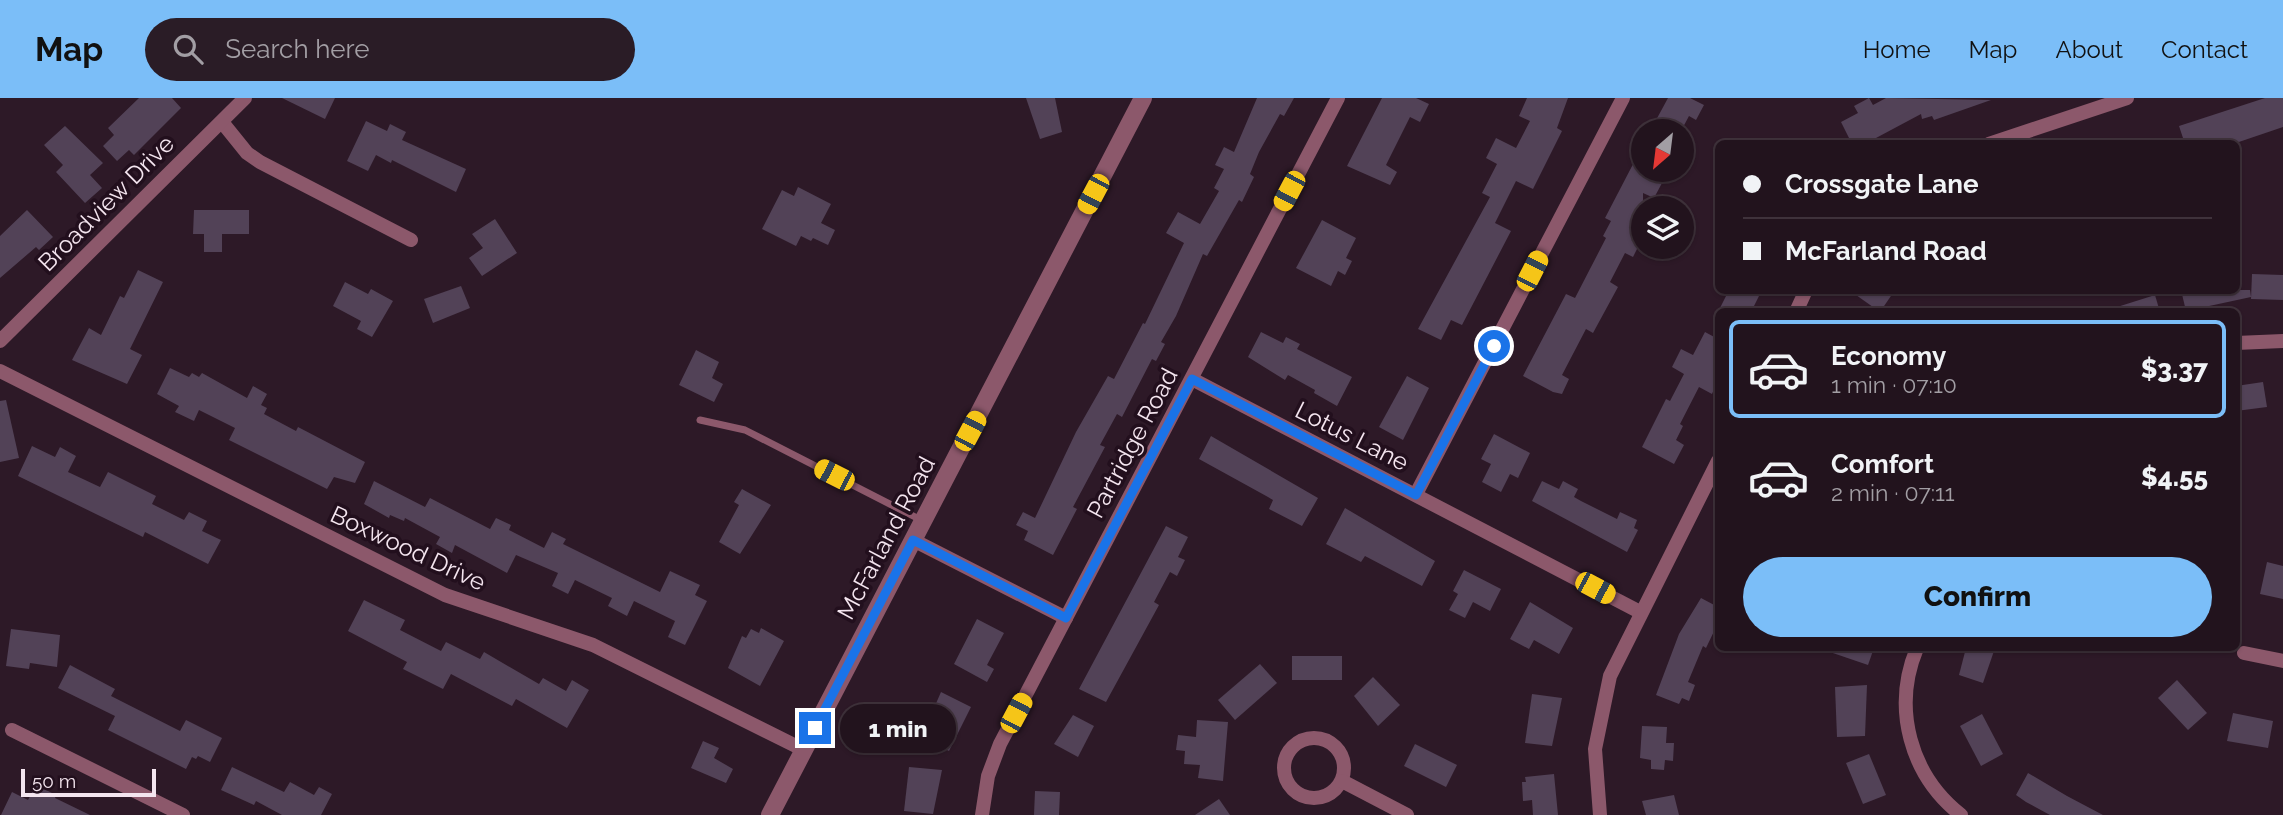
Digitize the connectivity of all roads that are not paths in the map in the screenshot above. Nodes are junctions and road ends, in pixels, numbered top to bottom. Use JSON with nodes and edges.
{"nodes":[{"id":1,"x":245,"y":98,"type":"edge"},
{"id":2,"x":1143,"y":98,"type":"edge"},
{"id":3,"x":1338,"y":98,"type":"edge"},
{"id":4,"x":1623,"y":98,"type":"edge"},
{"id":5,"x":2127,"y":98,"type":"edge"},
{"id":6,"x":222,"y":122,"type":"junction"},
{"id":7,"x":2001,"y":140,"type":"edge"},
{"id":8,"x":411,"y":240,"type":"dead end"},
{"id":9,"x":0,"y":341,"type":"edge"},
{"id":10,"x":2283,"y":341,"type":"edge"},
{"id":11,"x":2240,"y":343,"type":"edge"},
{"id":12,"x":0,"y":371,"type":"edge"},
{"id":13,"x":1192,"y":379,"type":"junction"},
{"id":14,"x":700,"y":420,"type":"dead end"},
{"id":15,"x":1715,"y":467,"type":"edge"},
{"id":16,"x":1416,"y":495,"type":"junction"},
{"id":17,"x":923,"y":521,"type":"junction"},
{"id":18,"x":913,"y":540,"type":"junction"},
{"id":19,"x":1640,"y":612,"type":"junction"},
{"id":20,"x":1066,"y":618,"type":"junction"},
{"id":21,"x":1916,"y":651,"type":"edge"},
{"id":22,"x":2244,"y":653,"type":"dead end"},
{"id":23,"x":2283,"y":661,"type":"edge"},
{"id":24,"x":12,"y":730,"type":"dead end"},
{"id":25,"x":804,"y":750,"type":"junction"},
{"id":26,"x":1342,"y":781,"type":"junction"},
{"id":27,"x":183,"y":815,"type":"edge"},
{"id":28,"x":770,"y":815,"type":"edge"},
{"id":29,"x":982,"y":815,"type":"edge"},
{"id":30,"x":1407,"y":815,"type":"edge"},
{"id":31,"x":1600,"y":815,"type":"edge"},
{"id":32,"x":1961,"y":815,"type":"edge"}],
"edges":[{"from":1,"to":6,"type":"street","name":"Broadview Drive"},
{"from":2,"to":17,"type":"street","name":"McFarland Road"},
{"from":3,"to":13,"type":"street","name":"Partridge Road"},
{"from":4,"to":16,"type":"street"},
{"from":5,"to":7,"type":"street"},
{"from":6,"to":8,"type":"street"},
{"from":6,"to":9,"type":"street","name":"Broadview Drive"},
{"from":10,"to":11,"type":"street"},
{"from":12,"to":25,"type":"street","name":"Boxwood Drive"},
{"from":13,"to":16,"type":"street","name":"Lotus Lane"},
{"from":13,"to":20,"type":"street","name":"Partridge Road"},
{"from":14,"to":17,"type":"lane"},
{"from":15,"to":19,"type":"street"},
{"from":16,"to":19,"type":"street","name":"Lotus Lane"},
{"from":17,"to":18,"type":"street","name":"McFarland Road"},
{"from":18,"to":20,"type":"street"},
{"from":18,"to":25,"type":"street","name":"McFarland Road"},
{"from":19,"to":31,"type":"street"},
{"from":20,"to":29,"type":"street","name":"Partridge Road"},
{"from":21,"to":32,"type":"street"},
{"from":22,"to":23,"type":"street"},
{"from":24,"to":27,"type":"street"},
{"from":25,"to":28,"type":"street","name":"McFarland Road"},
{"from":26,"to":26,"type":"street"},
{"from":26,"to":30,"type":"street"}]}
